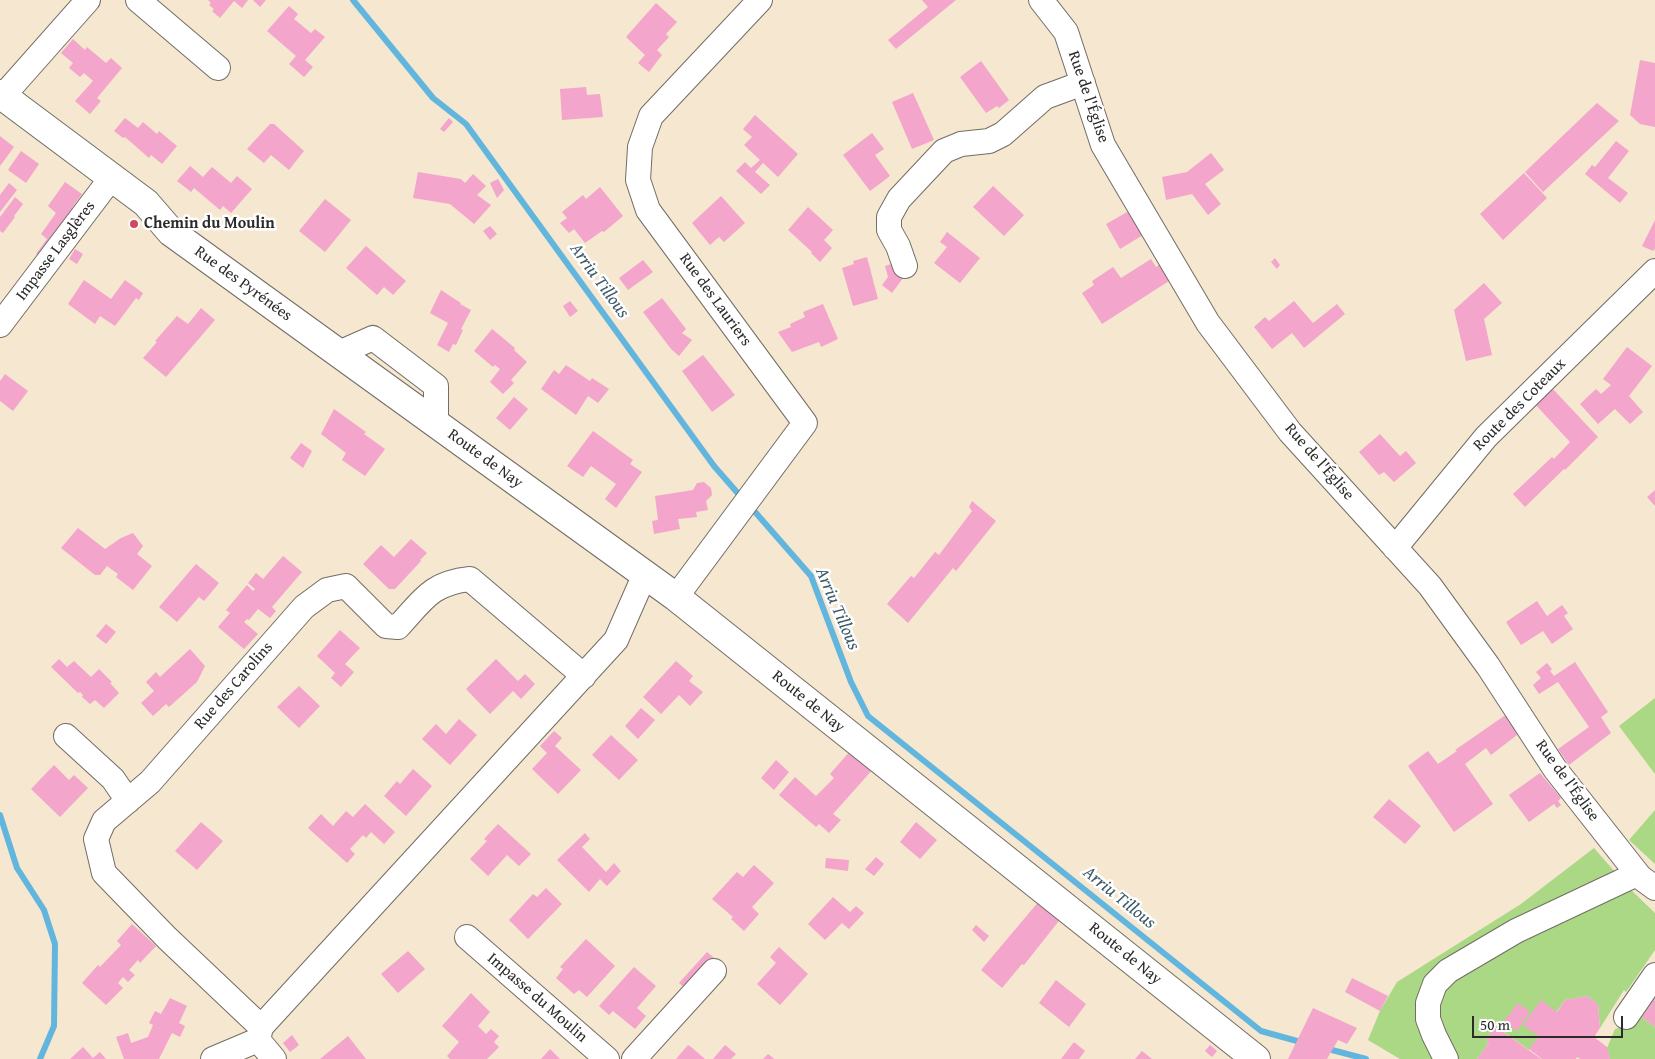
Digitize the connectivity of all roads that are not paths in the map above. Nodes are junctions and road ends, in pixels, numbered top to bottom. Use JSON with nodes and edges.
{"nodes":[{"id":1,"x":88,"y":0,"type":"edge"},
{"id":2,"x":138,"y":0,"type":"edge"},
{"id":3,"x":760,"y":0,"type":"edge"},
{"id":4,"x":1041,"y":0,"type":"edge"},
{"id":5,"x":218,"y":68,"type":"dead end"},
{"id":6,"x":1083,"y":83,"type":"junction"},
{"id":7,"x":2,"y":95,"type":"edge"},
{"id":8,"x":112,"y":177,"type":"junction"},
{"id":9,"x":905,"y":266,"type":"dead end"},
{"id":10,"x":1655,"y":271,"type":"edge"},
{"id":11,"x":0,"y":325,"type":"edge"},
{"id":12,"x":343,"y":357,"type":"joint"},
{"id":13,"x":1395,"y":548,"type":"junction"},
{"id":14,"x":645,"y":574,"type":"junction"},
{"id":15,"x":676,"y":597,"type":"junction"},
{"id":16,"x":584,"y":676,"type":"junction"},
{"id":17,"x":66,"y":736,"type":"dead end"},
{"id":18,"x":128,"y":801,"type":"junction"},
{"id":19,"x":1646,"y":881,"type":"edge"},
{"id":20,"x":467,"y":937,"type":"dead end"},
{"id":21,"x":714,"y":971,"type":"dead end"},
{"id":22,"x":1655,"y":975,"type":"edge"},
{"id":23,"x":1626,"y":1016,"type":"dead end"},
{"id":24,"x":259,"y":1034,"type":"junction"},
{"id":25,"x":213,"y":1059,"type":"edge"},
{"id":26,"x":274,"y":1059,"type":"edge"},
{"id":27,"x":607,"y":1059,"type":"edge"},
{"id":28,"x":634,"y":1059,"type":"edge"},
{"id":29,"x":1256,"y":1059,"type":"edge"},
{"id":30,"x":1446,"y":1059,"type":"edge"}],
"edges":[{"from":1,"to":7,"type":"street"},
{"from":2,"to":5,"type":"street"},
{"from":3,"to":15,"type":"street","name":"Rue des Lauriers"},
{"from":4,"to":6,"type":"street","name":"Rue de l'Église"},
{"from":6,"to":9,"type":"street"},
{"from":6,"to":13,"type":"street","name":"Rue de l'Église"},
{"from":7,"to":8,"type":"main road","name":"Rue des Pyrénées"},
{"from":8,"to":11,"type":"street","name":"Impasse Lasglères"},
{"from":8,"to":12,"type":"main road","name":"Rue des Pyrénées"},
{"from":10,"to":13,"type":"street","name":"Route des Coteaux"},
{"from":12,"to":14,"type":"main road","name":"Route de Nay"},
{"from":13,"to":19,"type":"street","name":"Rue de l'Église"},
{"from":14,"to":15,"type":"main road","name":"Route de Nay"},
{"from":14,"to":16,"type":"street"},
{"from":15,"to":29,"type":"main road","name":"Route de Nay"},
{"from":16,"to":18,"type":"street","name":"Rue des Carolins"},
{"from":16,"to":24,"type":"street"},
{"from":17,"to":18,"type":"street"},
{"from":18,"to":24,"type":"street","name":"Rue des Carolins"},
{"from":19,"to":30,"type":"street"},
{"from":20,"to":27,"type":"street","name":"Impasse du Moulin"},
{"from":21,"to":28,"type":"street"},
{"from":22,"to":23,"type":"street"},
{"from":24,"to":25,"type":"street"},
{"from":24,"to":26,"type":"street","name":"Rue des Carolins"}]}
